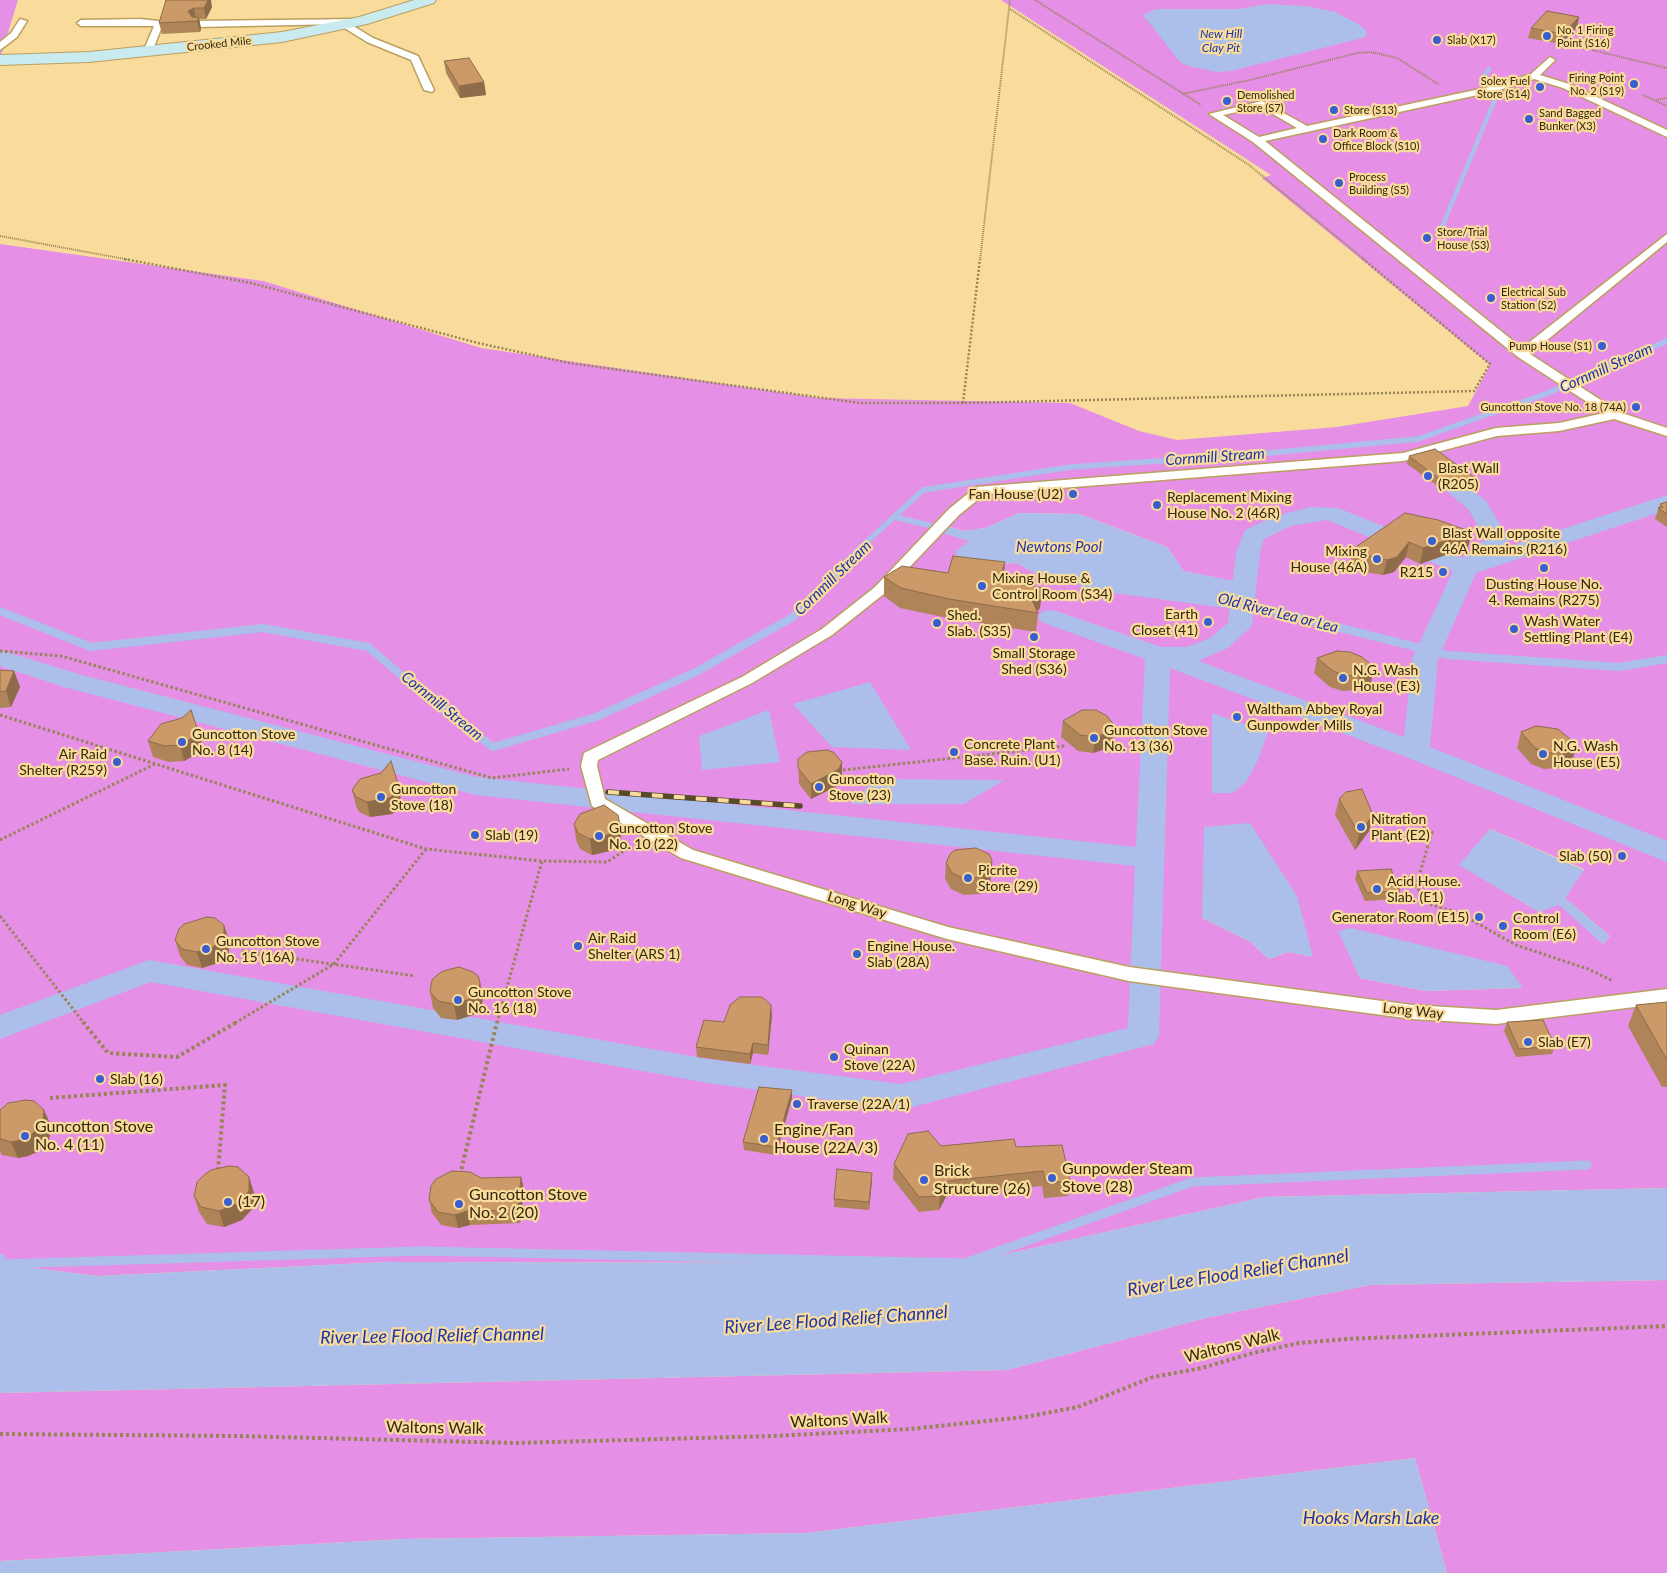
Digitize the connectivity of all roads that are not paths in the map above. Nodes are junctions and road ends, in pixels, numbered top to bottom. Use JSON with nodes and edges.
{"nodes":[{"id":1,"x":430,"y":0,"type":"edge"},
{"id":2,"x":362,"y":21,"type":"junction"},
{"id":3,"x":23,"y":22,"type":"dead end"},
{"id":4,"x":81,"y":23,"type":"dead end"},
{"id":5,"x":196,"y":24,"type":"edge"},
{"id":6,"x":346,"y":25,"type":"junction"},
{"id":7,"x":148,"y":52,"type":"junction"},
{"id":8,"x":1,"y":56,"type":"edge"},
{"id":9,"x":1534,"y":57,"type":"dead end"},
{"id":10,"x":1550,"y":60,"type":"junction"},
{"id":11,"x":1561,"y":62,"type":"dead end"},
{"id":12,"x":1534,"y":76,"type":"junction"},
{"id":13,"x":429,"y":90,"type":"dead end"},
{"id":14,"x":1307,"y":130,"type":"junction"},
{"id":15,"x":1667,"y":134,"type":"edge"},
{"id":16,"x":1257,"y":140,"type":"junction"},
{"id":17,"x":1667,"y":236,"type":"edge"},
{"id":18,"x":1522,"y":354,"type":"junction"},
{"id":19,"x":1614,"y":415,"type":"junction"},
{"id":20,"x":1667,"y":432,"type":"edge"},
{"id":21,"x":1667,"y":996,"type":"edge"}],
"edges":[{"from":1,"to":2,"type":"main road","name":"Crooked Mile"},
{"from":2,"to":5,"type":"lane"},
{"from":2,"to":6,"type":"main road","name":"Crooked Mile"},
{"from":3,"to":8,"type":"lane"},
{"from":4,"to":7,"type":"lane"},
{"from":6,"to":7,"type":"main road","name":"Crooked Mile"},
{"from":6,"to":13,"type":"lane"},
{"from":7,"to":8,"type":"main road","name":"Crooked Mile"},
{"from":9,"to":10,"type":"lane"},
{"from":10,"to":11,"type":"lane"},
{"from":10,"to":12,"type":"lane"},
{"from":12,"to":14,"type":"lane"},
{"from":12,"to":15,"type":"lane"},
{"from":14,"to":16,"type":"lane"},
{"from":14,"to":16,"type":"lane"},
{"from":16,"to":18,"type":"lane"},
{"from":17,"to":18,"type":"lane"},
{"from":18,"to":19,"type":"lane"},
{"from":19,"to":20,"type":"lane"},
{"from":19,"to":21,"type":"lane","name":"Long Way"}]}
